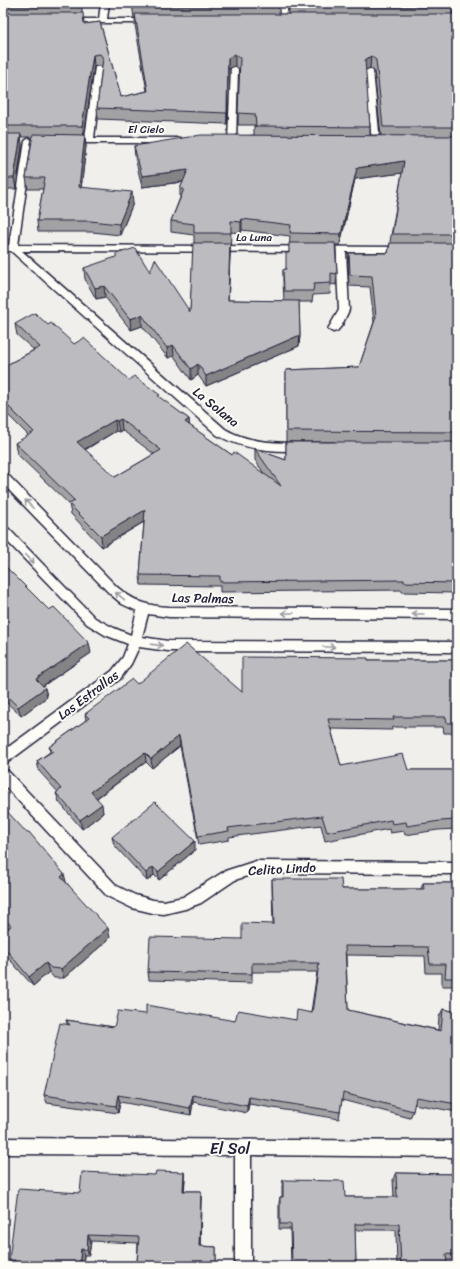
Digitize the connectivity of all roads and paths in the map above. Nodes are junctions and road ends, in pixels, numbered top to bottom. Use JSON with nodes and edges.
{"nodes":[{"id":1,"x":105,"y":3,"type":"edge"},
{"id":2,"x":283,"y":3,"type":"edge"},
{"id":3,"x":454,"y":3,"type":"edge"},
{"id":4,"x":57,"y":21,"type":"edge"},
{"id":5,"x":103,"y":21,"type":"junction"},
{"id":6,"x":158,"y":21,"type":"edge"},
{"id":7,"x":284,"y":21,"type":"edge"},
{"id":8,"x":454,"y":22,"type":"edge"},
{"id":9,"x":98,"y":69,"type":"dead end"},
{"id":10,"x":234,"y":69,"type":"edge"},
{"id":11,"x":369,"y":71,"type":"edge"},
{"id":12,"x":29,"y":141,"type":"dead end"},
{"id":13,"x":59,"y":141,"type":"edge"},
{"id":14,"x":89,"y":141,"type":"junction"},
{"id":15,"x":192,"y":141,"type":"edge"},
{"id":16,"x":232,"y":141,"type":"edge"},
{"id":17,"x":376,"y":142,"type":"edge"},
{"id":18,"x":8,"y":248,"type":"edge"},
{"id":19,"x":341,"y":249,"type":"junction"},
{"id":20,"x":411,"y":250,"type":"edge"},
{"id":21,"x":333,"y":329,"type":"dead end"},
{"id":22,"x":311,"y":448,"type":"edge"},
{"id":23,"x":3,"y":477,"type":"edge"},
{"id":24,"x":3,"y":530,"type":"edge"},
{"id":25,"x":143,"y":609,"type":"junction"},
{"id":26,"x":457,"y":614,"type":"edge"},
{"id":27,"x":136,"y":642,"type":"junction"},
{"id":28,"x":457,"y":647,"type":"edge"},
{"id":29,"x":3,"y":758,"type":"edge"},
{"id":30,"x":3,"y":775,"type":"edge"},
{"id":31,"x":457,"y":868,"type":"edge"},
{"id":32,"x":3,"y":1146,"type":"edge"},
{"id":33,"x":243,"y":1148,"type":"junction"},
{"id":34,"x":457,"y":1149,"type":"edge"},
{"id":35,"x":243,"y":1266,"type":"edge"}],
"edges":[{"from":1,"to":5,"type":"lane"},
{"from":2,"to":7,"type":"lane"},
{"from":3,"to":8,"type":"lane"},
{"from":4,"to":5,"type":"lane"},
{"from":5,"to":6,"type":"lane"},
{"from":9,"to":14,"type":"lane"},
{"from":10,"to":16,"type":"lane"},
{"from":11,"to":17,"type":"lane"},
{"from":12,"to":18,"type":"lane"},
{"from":13,"to":14,"type":"lane","name":"El Cielo"},
{"from":14,"to":15,"type":"lane","name":"El Cielo"},
{"from":18,"to":19,"type":"lane","name":"La Luna"},
{"from":18,"to":22,"type":"lane","name":"La Solana"},
{"from":19,"to":20,"type":"lane","name":"La Luna"},
{"from":19,"to":21,"type":"lane"},
{"from":25,"to":23,"type":"lane","name":"Las Palmas","one_way":true},
{"from":24,"to":27,"type":"lane","one_way":true},
{"from":26,"to":25,"type":"lane","name":"Las Palmas","one_way":true},
{"from":25,"to":27,"type":"lane","name":"Las Estrallas"},
{"from":27,"to":28,"type":"lane","one_way":true},
{"from":27,"to":29,"type":"lane","name":"Las Estrallas"},
{"from":30,"to":31,"type":"lane","name":"Celito Lindo"},
{"from":32,"to":33,"type":"lane","name":"El Sol"},
{"from":33,"to":34,"type":"lane","name":"El Sol"},
{"from":33,"to":35,"type":"lane"}]}
